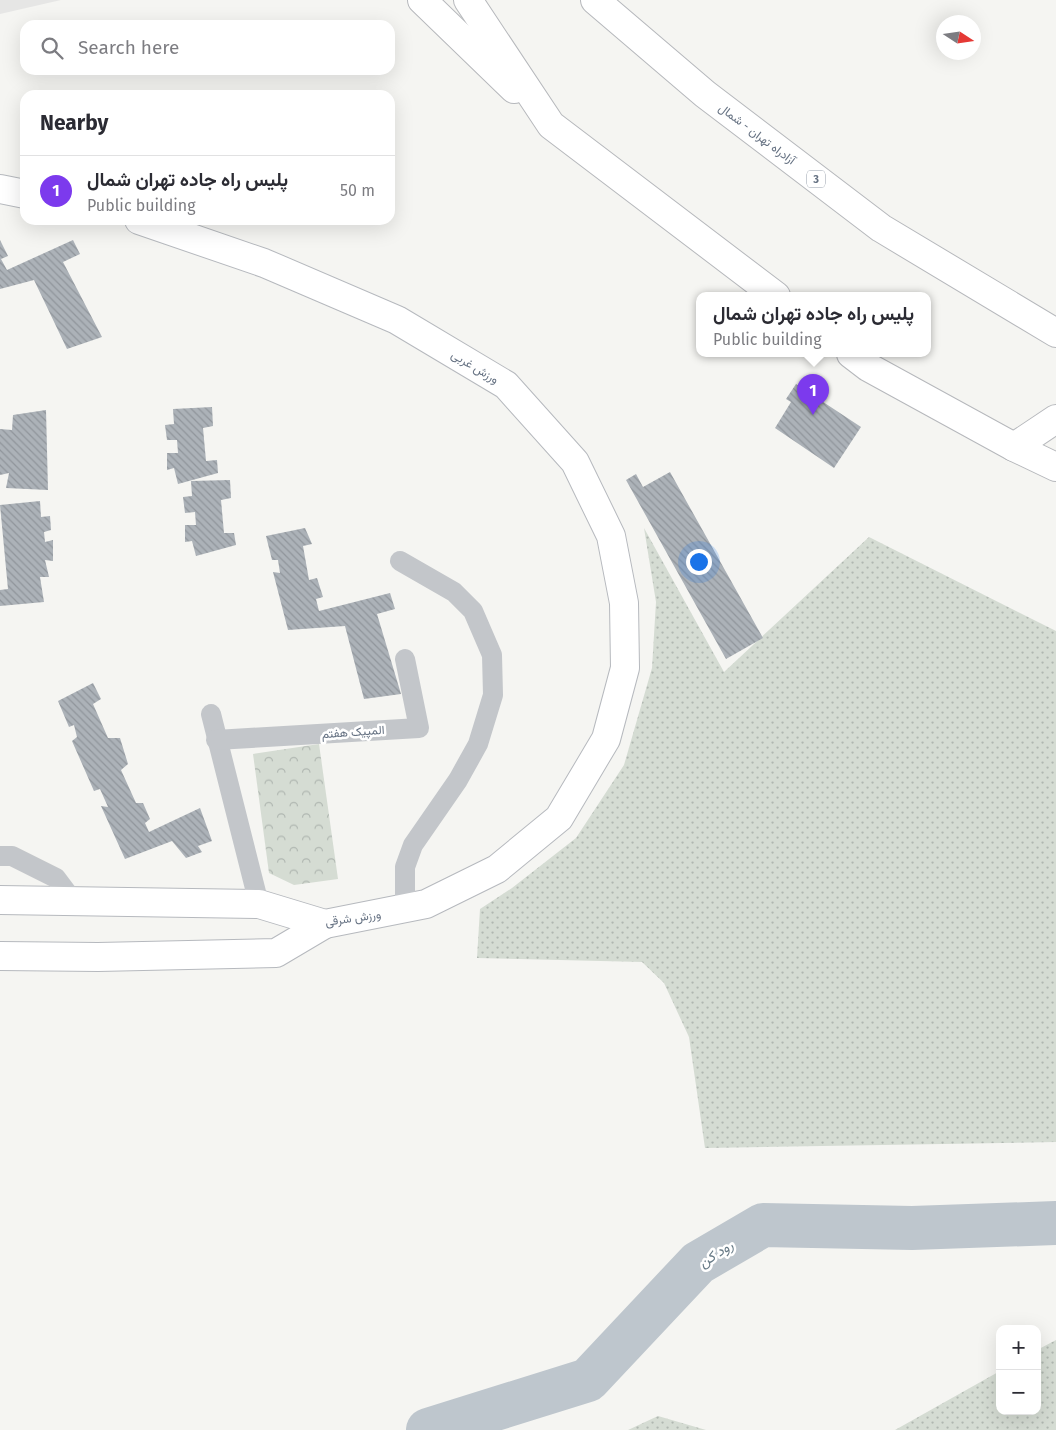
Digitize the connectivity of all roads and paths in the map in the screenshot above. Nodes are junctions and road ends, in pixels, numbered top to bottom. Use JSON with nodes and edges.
{"nodes":[{"id":1,"x":422,"y":0,"type":"edge"},
{"id":2,"x":468,"y":0,"type":"edge"},
{"id":3,"x":594,"y":0,"type":"edge"},
{"id":4,"x":551,"y":124,"type":"junction"},
{"id":5,"x":0,"y":189,"type":"edge"},
{"id":6,"x":20,"y":193,"type":"edge"},
{"id":7,"x":154,"y":225,"type":"edge"},
{"id":8,"x":771,"y":292,"type":"edge"},
{"id":9,"x":1056,"y":333,"type":"edge"},
{"id":10,"x":855,"y":357,"type":"edge"},
{"id":11,"x":1056,"y":419,"type":"edge"},
{"id":12,"x":1014,"y":447,"type":"junction"},
{"id":13,"x":1056,"y":467,"type":"edge"},
{"id":14,"x":400,"y":561,"type":"dead end"},
{"id":15,"x":406,"y":659,"type":"dead end"},
{"id":16,"x":211,"y":714,"type":"dead end"},
{"id":17,"x":606,"y":739,"type":"joint"},
{"id":18,"x":216,"y":740,"type":"junction"},
{"id":19,"x":0,"y":856,"type":"edge"},
{"id":20,"x":0,"y":900,"type":"edge"},
{"id":21,"x":74,"y":902,"type":"junction"},
{"id":22,"x":259,"y":904,"type":"junction"},
{"id":23,"x":404,"y":910,"type":"junction"},
{"id":24,"x":325,"y":924,"type":"junction"},
{"id":25,"x":0,"y":956,"type":"edge"}],
"edges":[{"from":1,"to":4,"type":"main road"},
{"from":2,"to":4,"type":"main road"},
{"from":3,"to":9,"type":"main road","name":"آزادراه تهران - شمال","number":"3"},
{"from":4,"to":8,"type":"main road"},
{"from":5,"to":6,"type":"main road"},
{"from":7,"to":17,"type":"main road","name":"ورزش غربی"},
{"from":10,"to":12,"type":"main road"},
{"from":11,"to":12,"type":"main road"},
{"from":12,"to":13,"type":"main road"},
{"from":14,"to":23,"type":"street"},
{"from":15,"to":18,"type":"street","name":"المپیک هفتم"},
{"from":16,"to":18,"type":"street"},
{"from":17,"to":23,"type":"main road","name":"ورزش شرقی"},
{"from":18,"to":22,"type":"street"},
{"from":19,"to":21,"type":"street"},
{"from":20,"to":21,"type":"main road","name":"ورزش شرقی"},
{"from":21,"to":22,"type":"main road","name":"ورزش شرقی"},
{"from":22,"to":24,"type":"main road","name":"ورزش شرقی"},
{"from":23,"to":24,"type":"main road","name":"ورزش شرقی"},
{"from":24,"to":25,"type":"main road"}]}
